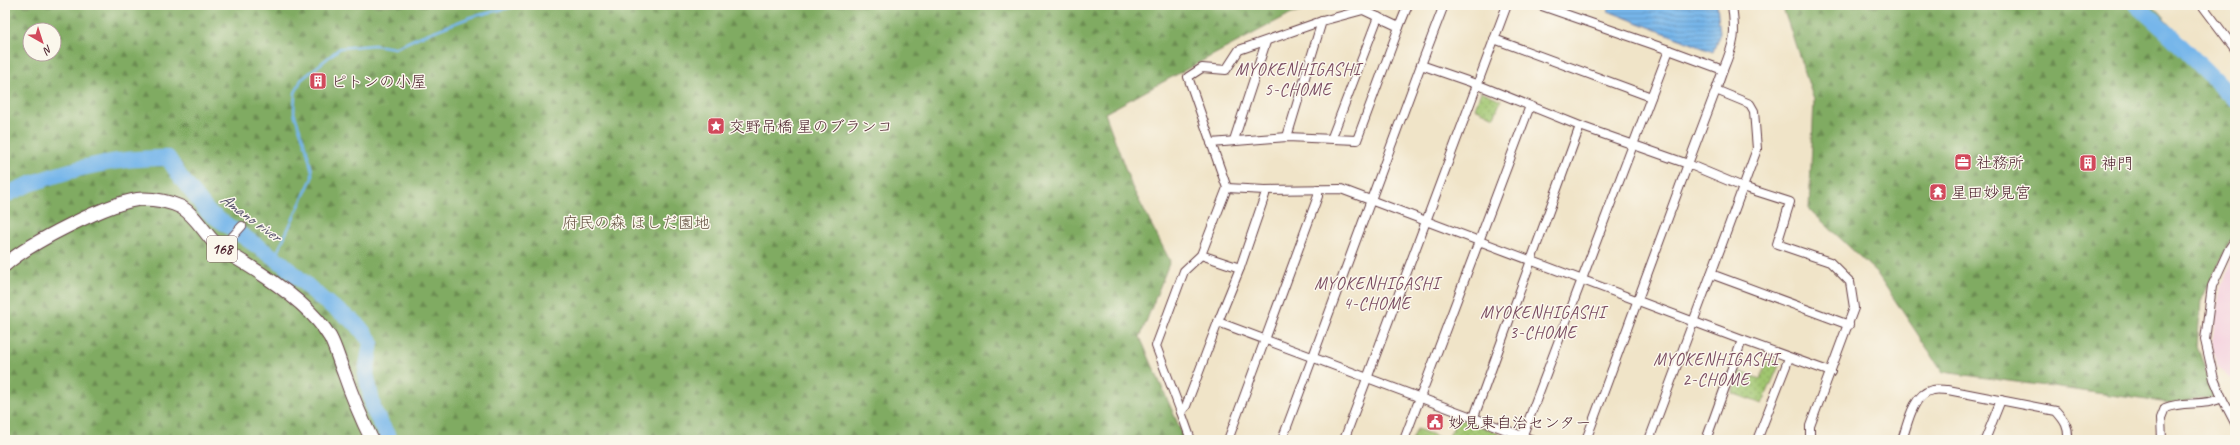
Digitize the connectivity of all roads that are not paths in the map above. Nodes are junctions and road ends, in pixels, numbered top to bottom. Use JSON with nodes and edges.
{"nodes":[{"id":1,"x":1408,"y":5,"type":"edge"},
{"id":2,"x":1444,"y":5,"type":"edge"},
{"id":3,"x":1507,"y":5,"type":"edge"},
{"id":4,"x":1539,"y":5,"type":"edge"},
{"id":5,"x":1732,"y":5,"type":"edge"},
{"id":6,"x":2202,"y":5,"type":"edge"},
{"id":7,"x":1378,"y":18,"type":"junction"},
{"id":8,"x":1322,"y":21,"type":"junction"},
{"id":9,"x":1399,"y":27,"type":"junction"},
{"id":10,"x":1494,"y":39,"type":"junction"},
{"id":11,"x":1266,"y":42,"type":"junction"},
{"id":12,"x":2235,"y":49,"type":"edge"},
{"id":13,"x":1669,"y":50,"type":"junction"},
{"id":14,"x":1421,"y":65,"type":"junction"},
{"id":15,"x":1723,"y":70,"type":"junction"},
{"id":16,"x":1476,"y":84,"type":"junction"},
{"id":17,"x":1716,"y":90,"type":"junction"},
{"id":18,"x":1651,"y":97,"type":"junction"},
{"id":19,"x":1530,"y":106,"type":"junction"},
{"id":20,"x":1580,"y":126,"type":"junction"},
{"id":21,"x":1287,"y":137,"type":"junction"},
{"id":22,"x":1332,"y":137,"type":"junction"},
{"id":23,"x":1234,"y":140,"type":"junction"},
{"id":24,"x":1211,"y":143,"type":"junction"},
{"id":25,"x":1633,"y":143,"type":"junction"},
{"id":26,"x":1688,"y":164,"type":"junction"},
{"id":27,"x":1743,"y":187,"type":"junction"},
{"id":28,"x":1227,"y":188,"type":"junction"},
{"id":29,"x":1318,"y":189,"type":"junction"},
{"id":30,"x":1265,"y":190,"type":"junction"},
{"id":31,"x":1372,"y":199,"type":"junction"},
{"id":32,"x":1427,"y":220,"type":"junction"},
{"id":33,"x":242,"y":226,"type":"dead end"},
{"id":34,"x":2235,"y":240,"type":"edge"},
{"id":35,"x":1478,"y":241,"type":"junction"},
{"id":36,"x":224,"y":246,"type":"junction"},
{"id":37,"x":1201,"y":255,"type":"junction"},
{"id":38,"x":1531,"y":260,"type":"junction"},
{"id":39,"x":5,"y":265,"type":"edge"},
{"id":40,"x":1240,"y":268,"type":"junction"},
{"id":41,"x":1711,"y":274,"type":"junction"},
{"id":42,"x":1583,"y":279,"type":"junction"},
{"id":43,"x":1636,"y":300,"type":"junction"},
{"id":44,"x":1692,"y":320,"type":"junction"},
{"id":45,"x":1218,"y":322,"type":"junction"},
{"id":46,"x":1849,"y":325,"type":"junction"},
{"id":47,"x":1265,"y":339,"type":"junction"},
{"id":48,"x":1742,"y":340,"type":"junction"},
{"id":49,"x":1312,"y":356,"type":"junction"},
{"id":50,"x":1789,"y":358,"type":"junction"},
{"id":51,"x":1831,"y":372,"type":"junction"},
{"id":52,"x":1367,"y":377,"type":"junction"},
{"id":53,"x":1421,"y":397,"type":"junction"},
{"id":54,"x":2222,"y":398,"type":"junction"},
{"id":55,"x":2000,"y":400,"type":"junction"},
{"id":56,"x":1180,"y":412,"type":"junction"},
{"id":57,"x":1474,"y":417,"type":"junction"},
{"id":58,"x":2235,"y":423,"type":"edge"},
{"id":59,"x":1522,"y":438,"type":"edge"},
{"id":60,"x":372,"y":440,"type":"edge"},
{"id":61,"x":1191,"y":440,"type":"edge"},
{"id":62,"x":1228,"y":440,"type":"edge"},
{"id":63,"x":1282,"y":440,"type":"edge"},
{"id":64,"x":1344,"y":440,"type":"edge"},
{"id":65,"x":1404,"y":440,"type":"edge"},
{"id":66,"x":1533,"y":440,"type":"edge"},
{"id":67,"x":1586,"y":440,"type":"edge"},
{"id":68,"x":1649,"y":440,"type":"edge"},
{"id":69,"x":1706,"y":440,"type":"edge"},
{"id":70,"x":1757,"y":440,"type":"edge"},
{"id":71,"x":1810,"y":440,"type":"edge"},
{"id":72,"x":1902,"y":440,"type":"edge"},
{"id":73,"x":1985,"y":440,"type":"edge"},
{"id":74,"x":2068,"y":440,"type":"edge"},
{"id":75,"x":2162,"y":440,"type":"edge"}],
"edges":[{"from":1,"to":9,"type":"street"},
{"from":2,"to":14,"type":"street"},
{"from":3,"to":10,"type":"street"},
{"from":4,"to":13,"type":"street"},
{"from":5,"to":15,"type":"street"},
{"from":6,"to":12,"type":"street"},
{"from":7,"to":8,"type":"street"},
{"from":7,"to":9,"type":"street"},
{"from":7,"to":22,"type":"street"},
{"from":8,"to":11,"type":"street"},
{"from":8,"to":21,"type":"street"},
{"from":9,"to":22,"type":"street"},
{"from":10,"to":16,"type":"street"},
{"from":10,"to":18,"type":"street"},
{"from":11,"to":23,"type":"street"},
{"from":11,"to":24,"type":"street"},
{"from":13,"to":15,"type":"street"},
{"from":13,"to":18,"type":"street"},
{"from":14,"to":16,"type":"street"},
{"from":14,"to":31,"type":"street"},
{"from":15,"to":17,"type":"street"},
{"from":16,"to":19,"type":"street"},
{"from":16,"to":32,"type":"street"},
{"from":17,"to":26,"type":"street"},
{"from":17,"to":27,"type":"street"},
{"from":18,"to":25,"type":"street"},
{"from":19,"to":20,"type":"street"},
{"from":19,"to":35,"type":"street"},
{"from":20,"to":25,"type":"street"},
{"from":20,"to":38,"type":"street"},
{"from":21,"to":22,"type":"street"},
{"from":21,"to":23,"type":"street"},
{"from":23,"to":24,"type":"street"},
{"from":24,"to":28,"type":"street"},
{"from":25,"to":26,"type":"street"},
{"from":25,"to":42,"type":"street"},
{"from":26,"to":27,"type":"street"},
{"from":26,"to":43,"type":"street"},
{"from":27,"to":41,"type":"street"},
{"from":27,"to":46,"type":"street"},
{"from":28,"to":30,"type":"street"},
{"from":28,"to":37,"type":"street"},
{"from":29,"to":30,"type":"street"},
{"from":29,"to":31,"type":"street"},
{"from":29,"to":47,"type":"street"},
{"from":30,"to":40,"type":"street"},
{"from":31,"to":32,"type":"street"},
{"from":31,"to":49,"type":"street"},
{"from":32,"to":35,"type":"street"},
{"from":32,"to":52,"type":"street"},
{"from":33,"to":36,"type":"street"},
{"from":34,"to":54,"type":"street"},
{"from":35,"to":38,"type":"street"},
{"from":35,"to":53,"type":"street"},
{"from":36,"to":39,"type":"highway","number":"168"},
{"from":36,"to":60,"type":"highway","number":"168"},
{"from":37,"to":40,"type":"street"},
{"from":37,"to":56,"type":"street"},
{"from":38,"to":42,"type":"street"},
{"from":38,"to":57,"type":"street"},
{"from":40,"to":45,"type":"street"},
{"from":41,"to":44,"type":"street"},
{"from":41,"to":46,"type":"street"},
{"from":42,"to":43,"type":"street"},
{"from":42,"to":59,"type":"street"},
{"from":43,"to":44,"type":"street"},
{"from":43,"to":67,"type":"street"},
{"from":44,"to":48,"type":"street"},
{"from":44,"to":68,"type":"street"},
{"from":45,"to":47,"type":"street"},
{"from":45,"to":56,"type":"street"},
{"from":46,"to":51,"type":"street"},
{"from":47,"to":49,"type":"street"},
{"from":47,"to":62,"type":"street"},
{"from":48,"to":50,"type":"street"},
{"from":48,"to":69,"type":"street"},
{"from":49,"to":52,"type":"street"},
{"from":49,"to":63,"type":"street"},
{"from":50,"to":51,"type":"street"},
{"from":50,"to":70,"type":"street"},
{"from":51,"to":71,"type":"street"},
{"from":52,"to":53,"type":"street"},
{"from":52,"to":64,"type":"street"},
{"from":53,"to":57,"type":"street"},
{"from":53,"to":65,"type":"street"},
{"from":54,"to":58,"type":"street"},
{"from":54,"to":75,"type":"street"},
{"from":55,"to":72,"type":"street"},
{"from":55,"to":73,"type":"street"},
{"from":55,"to":74,"type":"street"},
{"from":56,"to":61,"type":"street"},
{"from":57,"to":59,"type":"street"},
{"from":59,"to":66,"type":"street"}]}
